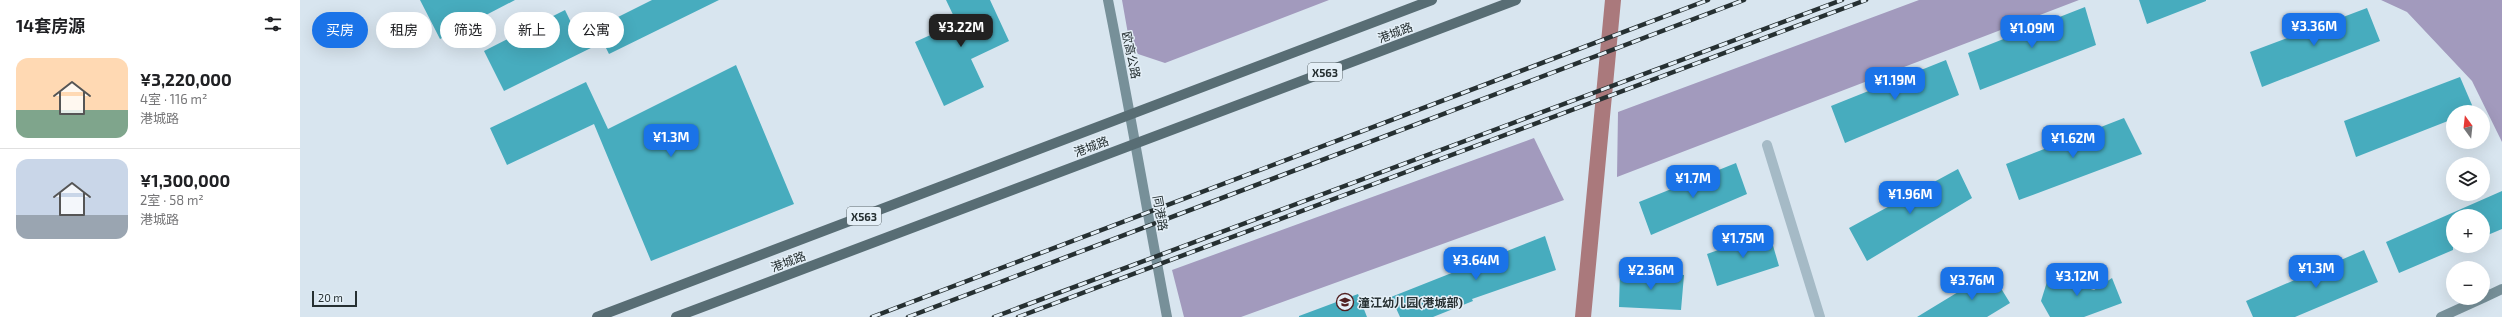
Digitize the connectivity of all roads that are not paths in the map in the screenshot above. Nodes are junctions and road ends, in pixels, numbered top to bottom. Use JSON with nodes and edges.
{"nodes":[{"id":1,"x":1108,"y":0,"type":"edge"},
{"id":2,"x":1432,"y":0,"type":"edge"},
{"id":3,"x":1516,"y":0,"type":"edge"},
{"id":4,"x":1131,"y":114,"type":"junction"},
{"id":5,"x":1134,"y":144,"type":"junction"},
{"id":6,"x":1767,"y":145,"type":"dead end"},
{"id":7,"x":2502,"y":289,"type":"edge"},
{"id":8,"x":2490,"y":295,"type":"edge"},
{"id":9,"x":2468,"y":305,"type":"edge"},
{"id":10,"x":597,"y":317,"type":"edge"},
{"id":11,"x":676,"y":317,"type":"edge"},
{"id":12,"x":1166,"y":317,"type":"edge"},
{"id":13,"x":1820,"y":317,"type":"edge"},
{"id":14,"x":2441,"y":317,"type":"edge"}],
"edges":[{"from":1,"to":4,"type":"street","name":"欧高公路"},
{"from":2,"to":4,"type":"main road","name":"港城路","number":"X563"},
{"from":3,"to":5,"type":"main road","name":"港城路","number":"X563"},
{"from":4,"to":5,"type":"street","name":"同港路"},
{"from":4,"to":10,"type":"main road","name":"港城路","number":"X563"},
{"from":5,"to":11,"type":"main road","name":"港城路","number":"X563"},
{"from":5,"to":12,"type":"street","name":"同港路"},
{"from":6,"to":13,"type":"street"},
{"from":7,"to":8,"type":"street"},
{"from":9,"to":14,"type":"street"}]}
